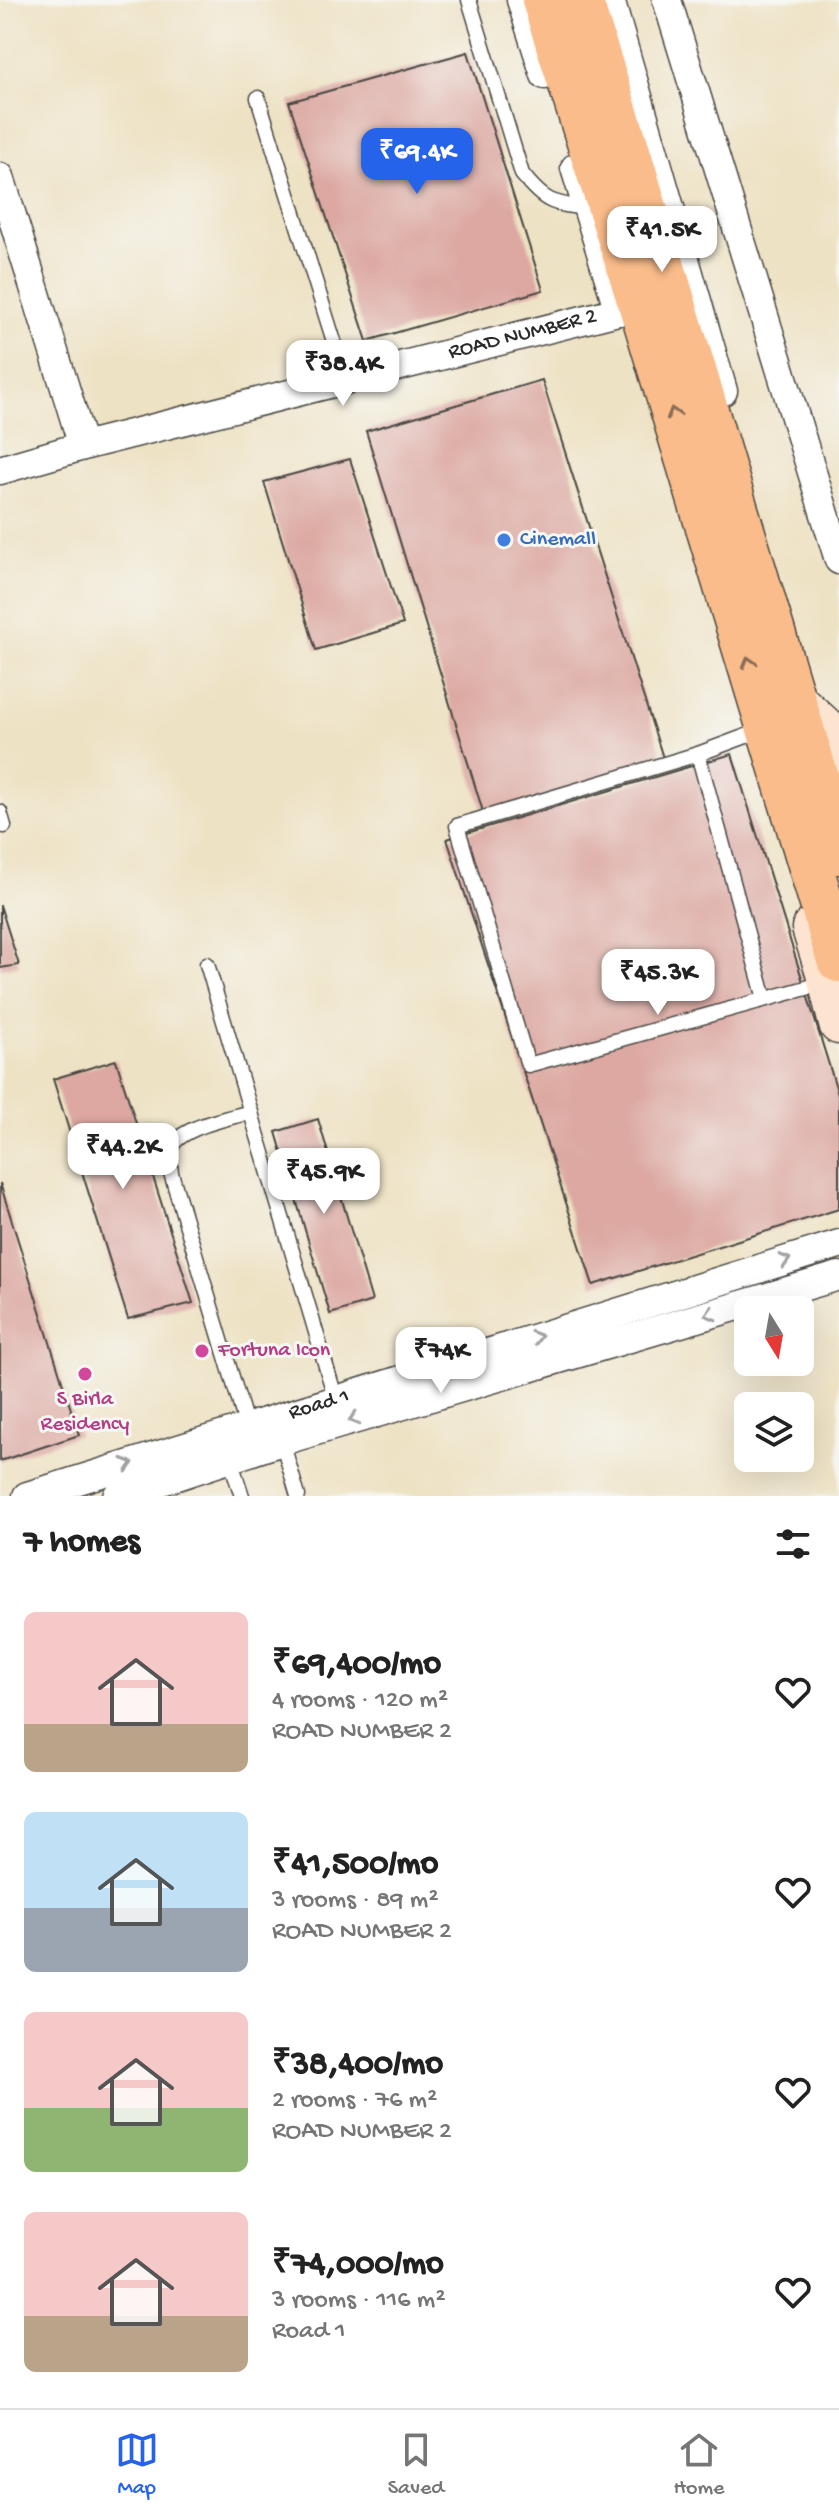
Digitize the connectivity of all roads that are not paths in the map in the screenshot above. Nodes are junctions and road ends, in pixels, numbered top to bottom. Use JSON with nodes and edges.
{"nodes":[{"id":1,"x":469,"y":0,"type":"edge"},
{"id":2,"x":521,"y":0,"type":"edge"},
{"id":3,"x":544,"y":0,"type":"edge"},
{"id":4,"x":580,"y":0,"type":"edge"},
{"id":5,"x":610,"y":0,"type":"edge"},
{"id":6,"x":667,"y":0,"type":"edge"},
{"id":7,"x":258,"y":98,"type":"dead end"},
{"id":8,"x":608,"y":144,"type":"junction"},
{"id":9,"x":0,"y":177,"type":"edge"},
{"id":10,"x":587,"y":208,"type":"junction"},
{"id":11,"x":644,"y":305,"type":"junction"},
{"id":12,"x":346,"y":380,"type":"junction"},
{"id":13,"x":83,"y":446,"type":"junction"},
{"id":14,"x":0,"y":470,"type":"edge"},
{"id":15,"x":749,"y":550,"type":"junction"},
{"id":16,"x":839,"y":560,"type":"edge"},
{"id":17,"x":777,"y":720,"type":"junction"},
{"id":18,"x":698,"y":754,"type":"junction"},
{"id":19,"x":839,"y":756,"type":"edge"},
{"id":20,"x":839,"y":852,"type":"edge"},
{"id":21,"x":207,"y":964,"type":"dead end"},
{"id":22,"x":834,"y":971,"type":"edge"},
{"id":23,"x":765,"y":999,"type":"junction"},
{"id":24,"x":839,"y":1024,"type":"edge"},
{"id":25,"x":251,"y":1112,"type":"junction"},
{"id":26,"x":839,"y":1244,"type":"edge"},
{"id":27,"x":839,"y":1276,"type":"edge"},
{"id":28,"x":336,"y":1400,"type":"junction"},
{"id":29,"x":247,"y":1427,"type":"junction"},
{"id":30,"x":282,"y":1441,"type":"junction"},
{"id":31,"x":230,"y":1459,"type":"junction"},
{"id":32,"x":27,"y":1496,"type":"edge"},
{"id":33,"x":117,"y":1496,"type":"edge"},
{"id":34,"x":242,"y":1496,"type":"edge"},
{"id":35,"x":298,"y":1496,"type":"edge"}],
"edges":[{"from":1,"to":10,"type":"lane"},
{"from":2,"to":10,"type":"street"},
{"from":3,"to":8,"type":"main road"},
{"from":4,"to":8,"type":"main road"},
{"from":5,"to":15,"type":"street"},
{"from":6,"to":16,"type":"street"},
{"from":7,"to":12,"type":"lane"},
{"from":8,"to":11,"type":"main road"},
{"from":9,"to":13,"type":"street"},
{"from":10,"to":11,"type":"street"},
{"from":11,"to":12,"type":"street","name":"ROAD NUMBER 2"},
{"from":11,"to":15,"type":"main road"},
{"from":17,"to":11,"type":"main road","one_way":true},
{"from":12,"to":13,"type":"street","name":"ROAD NUMBER 2"},
{"from":13,"to":14,"type":"street","name":"ROAD NUMBER 2"},
{"from":15,"to":17,"type":"main road"},
{"from":17,"to":18,"type":"lane"},
{"from":17,"to":19,"type":"street"},
{"from":17,"to":20,"type":"main road"},
{"from":17,"to":22,"type":"main road"},
{"from":18,"to":23,"type":"lane"},
{"from":18,"to":23,"type":"lane"},
{"from":21,"to":25,"type":"lane"},
{"from":22,"to":23,"type":"lane"},
{"from":22,"to":24,"type":"street"},
{"from":25,"to":28,"type":"lane"},
{"from":25,"to":29,"type":"lane"},
{"from":28,"to":26,"type":"street","name":"Road 1","one_way":true},
{"from":27,"to":30,"type":"street","name":"Road 1","one_way":true},
{"from":28,"to":29,"type":"street","name":"Road 1"},
{"from":32,"to":29,"type":"street","name":"Road 1","one_way":true},
{"from":30,"to":31,"type":"street","name":"Road 1"},
{"from":30,"to":35,"type":"lane"},
{"from":31,"to":33,"type":"street","name":"Road 1"},
{"from":31,"to":34,"type":"lane"}]}
